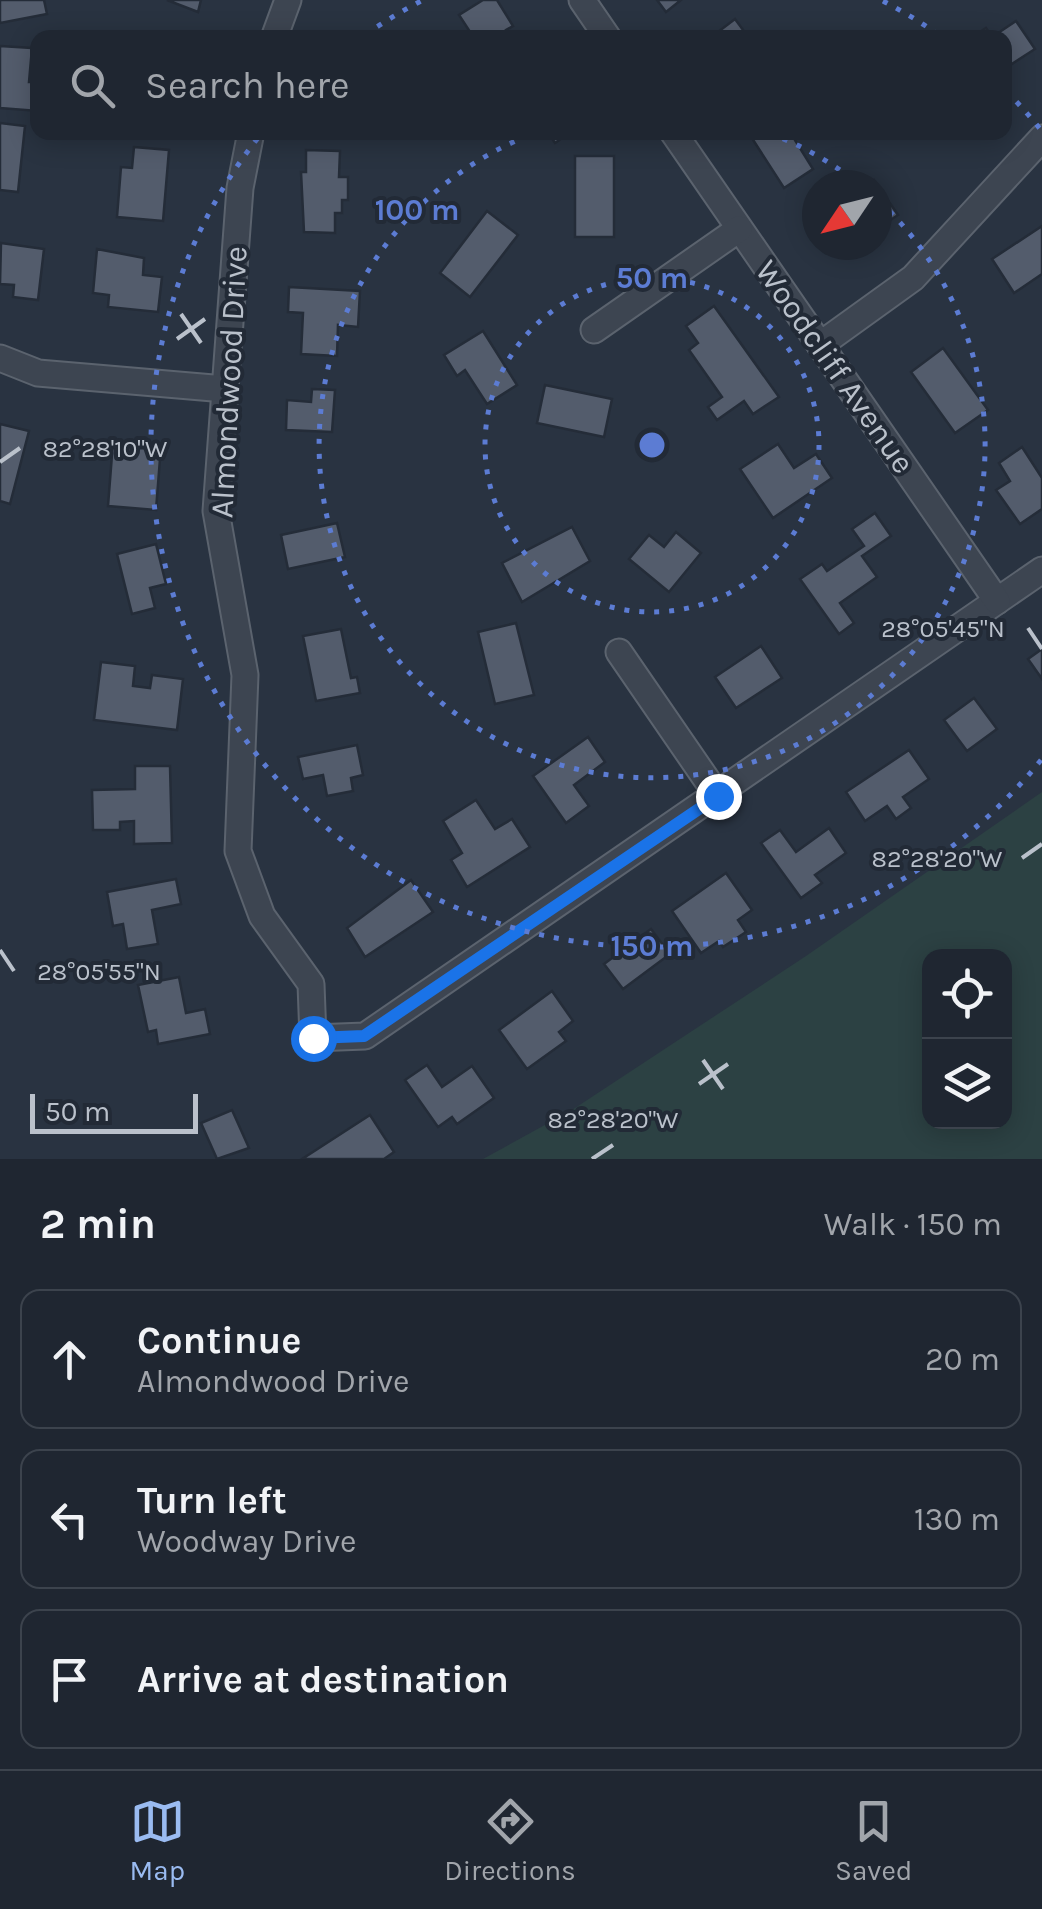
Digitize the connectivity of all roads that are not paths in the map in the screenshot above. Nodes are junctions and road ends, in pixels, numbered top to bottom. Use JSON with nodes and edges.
{"nodes":[{"id":1,"x":288,"y":0,"type":"edge"},
{"id":2,"x":582,"y":0,"type":"edge"},
{"id":3,"x":277,"y":30,"type":"edge"},
{"id":4,"x":603,"y":30,"type":"edge"},
{"id":5,"x":1042,"y":138,"type":"edge"},
{"id":6,"x":249,"y":140,"type":"edge"},
{"id":7,"x":678,"y":140,"type":"edge"},
{"id":8,"x":739,"y":229,"type":"junction"},
{"id":9,"x":594,"y":330,"type":"dead end"},
{"id":10,"x":820,"y":345,"type":"junction"},
{"id":11,"x":0,"y":358,"type":"edge"},
{"id":12,"x":225,"y":388,"type":"junction"},
{"id":13,"x":1042,"y":570,"type":"edge"},
{"id":14,"x":997,"y":601,"type":"junction"},
{"id":15,"x":619,"y":652,"type":"dead end"},
{"id":16,"x":718,"y":796,"type":"junction"}],
"edges":[{"from":1,"to":3,"type":"street"},
{"from":2,"to":4,"type":"street"},
{"from":5,"to":10,"type":"street"},
{"from":6,"to":12,"type":"street","name":"Almondwood Drive"},
{"from":7,"to":8,"type":"street","name":"Woodcliff Avenue"},
{"from":8,"to":9,"type":"street"},
{"from":8,"to":10,"type":"street","name":"Woodcliff Avenue"},
{"from":10,"to":14,"type":"street","name":"Woodcliff Avenue"},
{"from":11,"to":12,"type":"street"},
{"from":12,"to":16,"type":"street","name":"Almondwood Drive"},
{"from":13,"to":14,"type":"street"},
{"from":14,"to":16,"type":"street"},
{"from":15,"to":16,"type":"street"}]}
